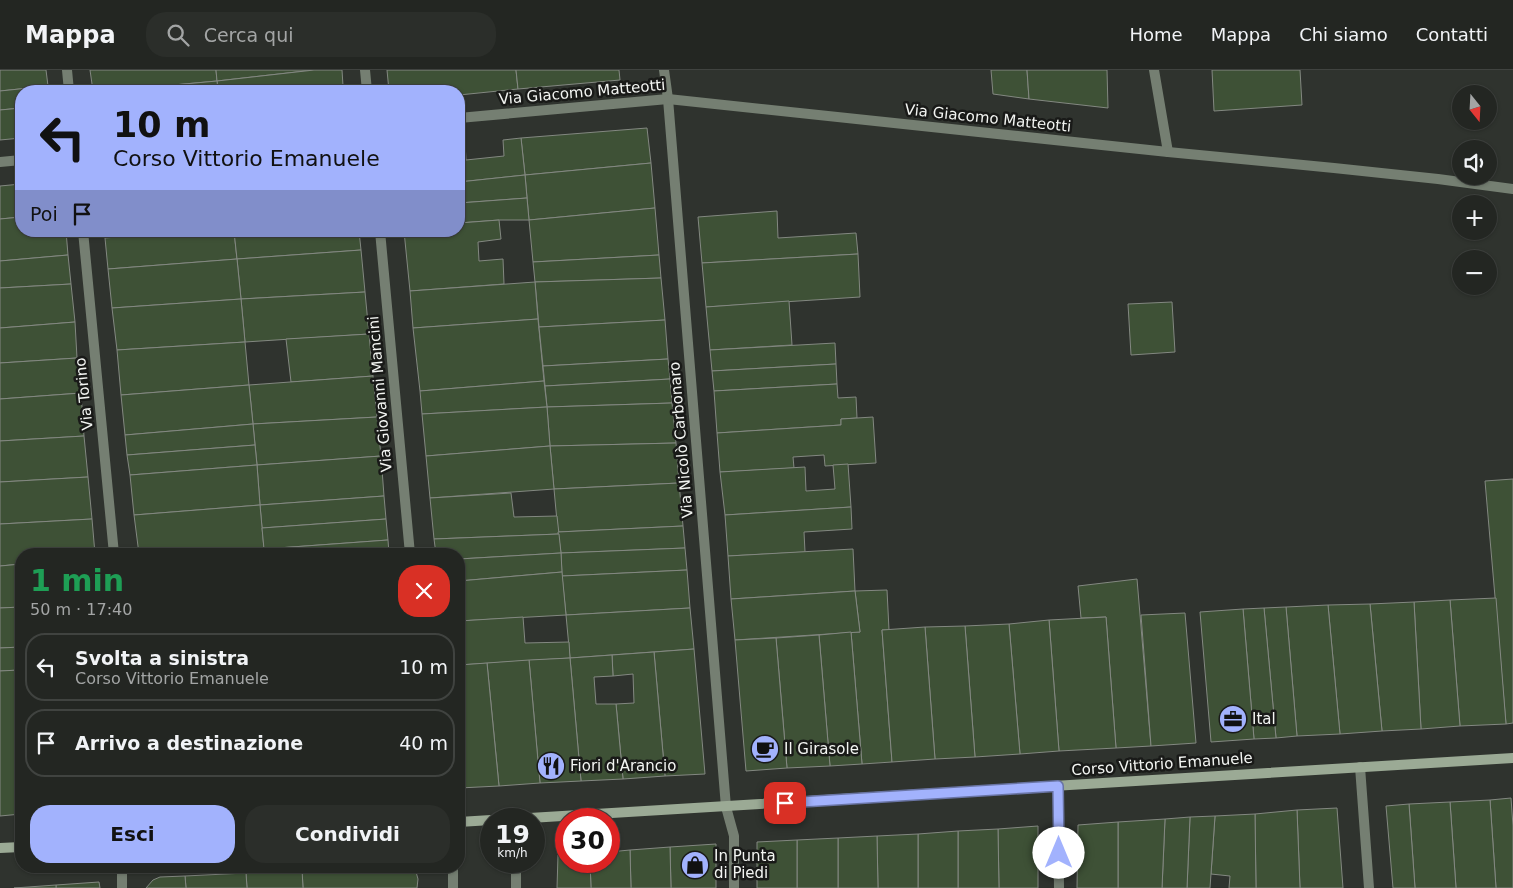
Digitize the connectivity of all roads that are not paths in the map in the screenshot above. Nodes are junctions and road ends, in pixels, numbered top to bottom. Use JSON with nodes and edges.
{"nodes":[{"id":1,"x":67,"y":70,"type":"edge"},
{"id":2,"x":365,"y":70,"type":"edge"},
{"id":3,"x":664,"y":70,"type":"edge"},
{"id":4,"x":1154,"y":70,"type":"edge"},
{"id":5,"x":68,"y":85,"type":"edge"},
{"id":6,"x":366,"y":85,"type":"edge"},
{"id":7,"x":668,"y":99,"type":"junction"},
{"id":8,"x":465,"y":117,"type":"edge"},
{"id":9,"x":1168,"y":152,"type":"junction"},
{"id":10,"x":15,"y":161,"type":"edge"},
{"id":11,"x":0,"y":162,"type":"edge"},
{"id":12,"x":1513,"y":189,"type":"edge"},
{"id":13,"x":84,"y":237,"type":"edge"},
{"id":14,"x":381,"y":237,"type":"edge"},
{"id":15,"x":113,"y":548,"type":"edge"},
{"id":16,"x":409,"y":548,"type":"edge"},
{"id":17,"x":1513,"y":758,"type":"edge"},
{"id":18,"x":1360,"y":767,"type":"junction"},
{"id":19,"x":1058,"y":786,"type":"junction"},
{"id":20,"x":726,"y":807,"type":"junction"},
{"id":21,"x":545,"y":817,"type":"edge"},
{"id":22,"x":480,"y":821,"type":"edge"},
{"id":23,"x":465,"y":822,"type":"edge"},
{"id":24,"x":15,"y":847,"type":"edge"},
{"id":25,"x":0,"y":848,"type":"edge"},
{"id":26,"x":122,"y":873,"type":"edge"},
{"id":27,"x":454,"y":873,"type":"edge"},
{"id":28,"x":516,"y":873,"type":"edge"},
{"id":29,"x":122,"y":888,"type":"edge"},
{"id":30,"x":453,"y":888,"type":"edge"},
{"id":31,"x":516,"y":888,"type":"edge"},
{"id":32,"x":734,"y":888,"type":"edge"},
{"id":33,"x":1058,"y":888,"type":"edge"},
{"id":34,"x":1369,"y":888,"type":"edge"}],
"edges":[{"from":1,"to":5,"type":"street"},
{"from":2,"to":6,"type":"street"},
{"from":3,"to":7,"type":"street","name":"Via Nicolò Carbonaro"},
{"from":4,"to":9,"type":"street"},
{"from":7,"to":8,"type":"street","name":"Via Giacomo Matteotti"},
{"from":7,"to":9,"type":"street","name":"Via Giacomo Matteotti"},
{"from":7,"to":20,"type":"street","name":"Via Nicolò Carbonaro"},
{"from":9,"to":12,"type":"street","name":"Via Giacomo Matteotti"},
{"from":10,"to":11,"type":"street"},
{"from":13,"to":15,"type":"street","name":"Via Torino"},
{"from":14,"to":16,"type":"street","name":"Via Giovanni Mancini"},
{"from":17,"to":18,"type":"main road","name":"Corso Vittorio Emanuele"},
{"from":18,"to":19,"type":"main road","name":"Corso Vittorio Emanuele"},
{"from":18,"to":34,"type":"street"},
{"from":19,"to":20,"type":"main road","name":"Corso Vittorio Emanuele"},
{"from":19,"to":33,"type":"street"},
{"from":20,"to":21,"type":"main road","name":"Corso Vittorio Emanuele"},
{"from":20,"to":32,"type":"street","name":"Via Nicolò Carbonaro"},
{"from":22,"to":23,"type":"main road"},
{"from":24,"to":25,"type":"main road"},
{"from":26,"to":29,"type":"street"},
{"from":27,"to":30,"type":"street"},
{"from":28,"to":31,"type":"street"}]}
